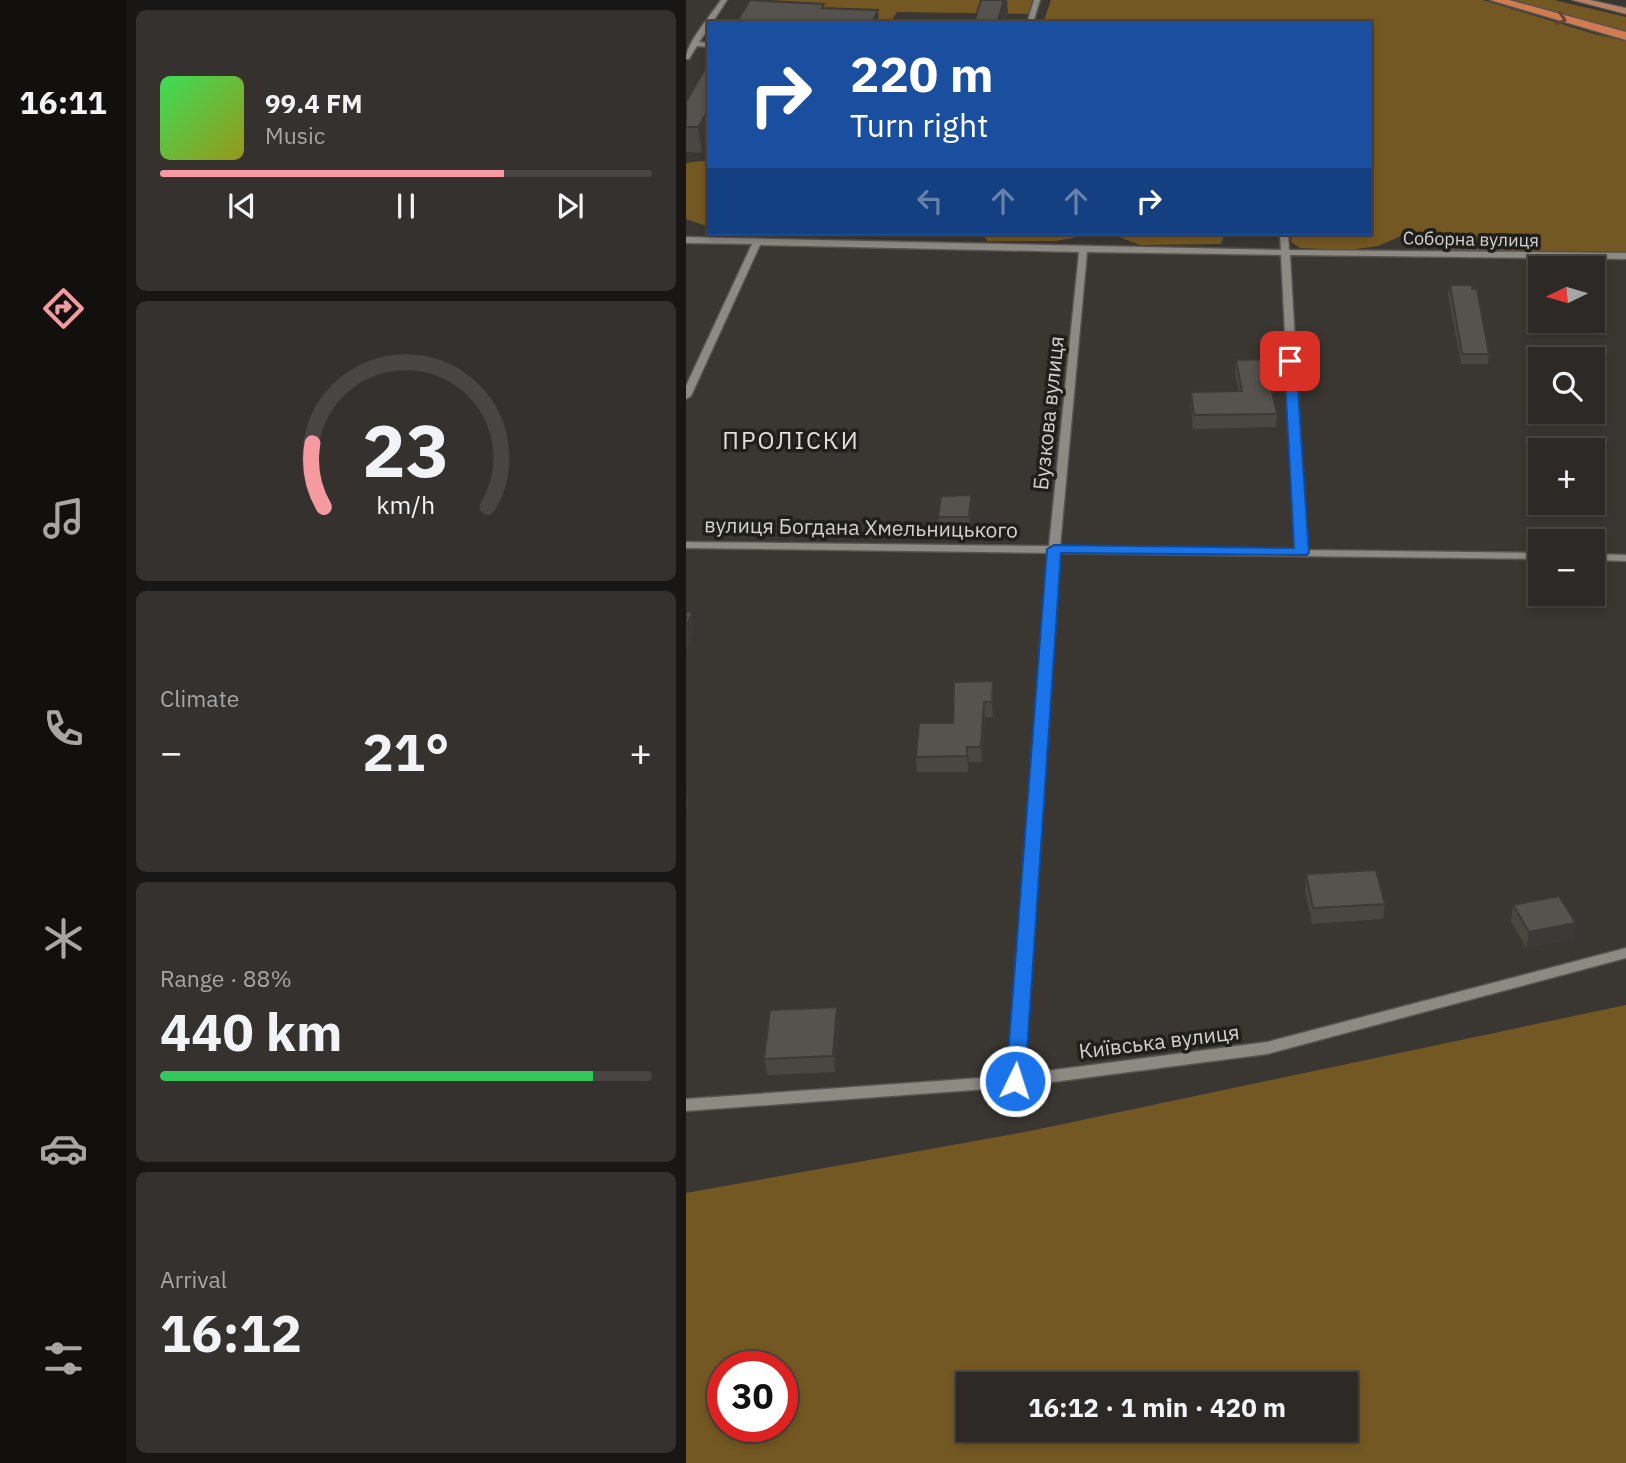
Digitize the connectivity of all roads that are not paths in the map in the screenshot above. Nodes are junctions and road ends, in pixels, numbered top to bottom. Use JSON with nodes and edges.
{"nodes":[{"id":1,"x":724,"y":0,"type":"edge"},
{"id":2,"x":1037,"y":0,"type":"edge"},
{"id":3,"x":1496,"y":0,"type":"edge"},
{"id":4,"x":1577,"y":0,"type":"edge"},
{"id":5,"x":1626,"y":11,"type":"edge"},
{"id":6,"x":710,"y":21,"type":"edge"},
{"id":7,"x":1031,"y":21,"type":"edge"},
{"id":8,"x":707,"y":25,"type":"edge"},
{"id":9,"x":1626,"y":36,"type":"edge"},
{"id":10,"x":694,"y":44,"type":"junction"},
{"id":11,"x":707,"y":45,"type":"edge"},
{"id":12,"x":686,"y":57,"type":"edge"},
{"id":13,"x":969,"y":235,"type":"edge"},
{"id":14,"x":1284,"y":235,"type":"edge"},
{"id":15,"x":686,"y":240,"type":"edge"},
{"id":16,"x":757,"y":243,"type":"junction"},
{"id":17,"x":966,"y":246,"type":"junction"},
{"id":18,"x":1083,"y":251,"type":"junction"},
{"id":19,"x":1284,"y":252,"type":"junction"},
{"id":20,"x":1626,"y":257,"type":"edge"},
{"id":21,"x":686,"y":396,"type":"edge"},
{"id":22,"x":686,"y":545,"type":"edge"},
{"id":23,"x":1054,"y":549,"type":"junction"},
{"id":24,"x":1302,"y":552,"type":"junction"},
{"id":25,"x":1528,"y":556,"type":"edge"},
{"id":26,"x":1605,"y":557,"type":"edge"},
{"id":27,"x":1626,"y":558,"type":"edge"},
{"id":28,"x":1626,"y":953,"type":"edge"},
{"id":29,"x":1015,"y":1081,"type":"junction"},
{"id":30,"x":686,"y":1105,"type":"edge"}],
"edges":[{"from":1,"to":6,"type":"street"},
{"from":2,"to":7,"type":"street"},
{"from":3,"to":9,"type":"highway","one_way":true},
{"from":4,"to":5,"type":"main road"},
{"from":8,"to":10,"type":"street"},
{"from":10,"to":11,"type":"street"},
{"from":10,"to":12,"type":"street"},
{"from":13,"to":17,"type":"street"},
{"from":14,"to":19,"type":"street"},
{"from":15,"to":16,"type":"street","name":"Соборна вулиця"},
{"from":16,"to":17,"type":"street","name":"Соборна вулиця"},
{"from":16,"to":21,"type":"street"},
{"from":17,"to":18,"type":"street","name":"Соборна вулиця"},
{"from":18,"to":19,"type":"street","name":"Соборна вулиця"},
{"from":18,"to":23,"type":"street","name":"Бузкова вулиця"},
{"from":19,"to":20,"type":"street","name":"Соборна вулиця"},
{"from":19,"to":24,"type":"street"},
{"from":22,"to":23,"type":"street","name":"вулиця Богдана Хмельницького"},
{"from":23,"to":24,"type":"street","name":"вулиця Богдана Хмельницького"},
{"from":23,"to":29,"type":"street","name":"Бузкова вулиця"},
{"from":24,"to":25,"type":"street","name":"вулиця Богдана Хмельницького"},
{"from":26,"to":27,"type":"street"},
{"from":28,"to":29,"type":"street","name":"Київська вулиця"},
{"from":29,"to":30,"type":"street","name":"Київська вулиця"}]}
